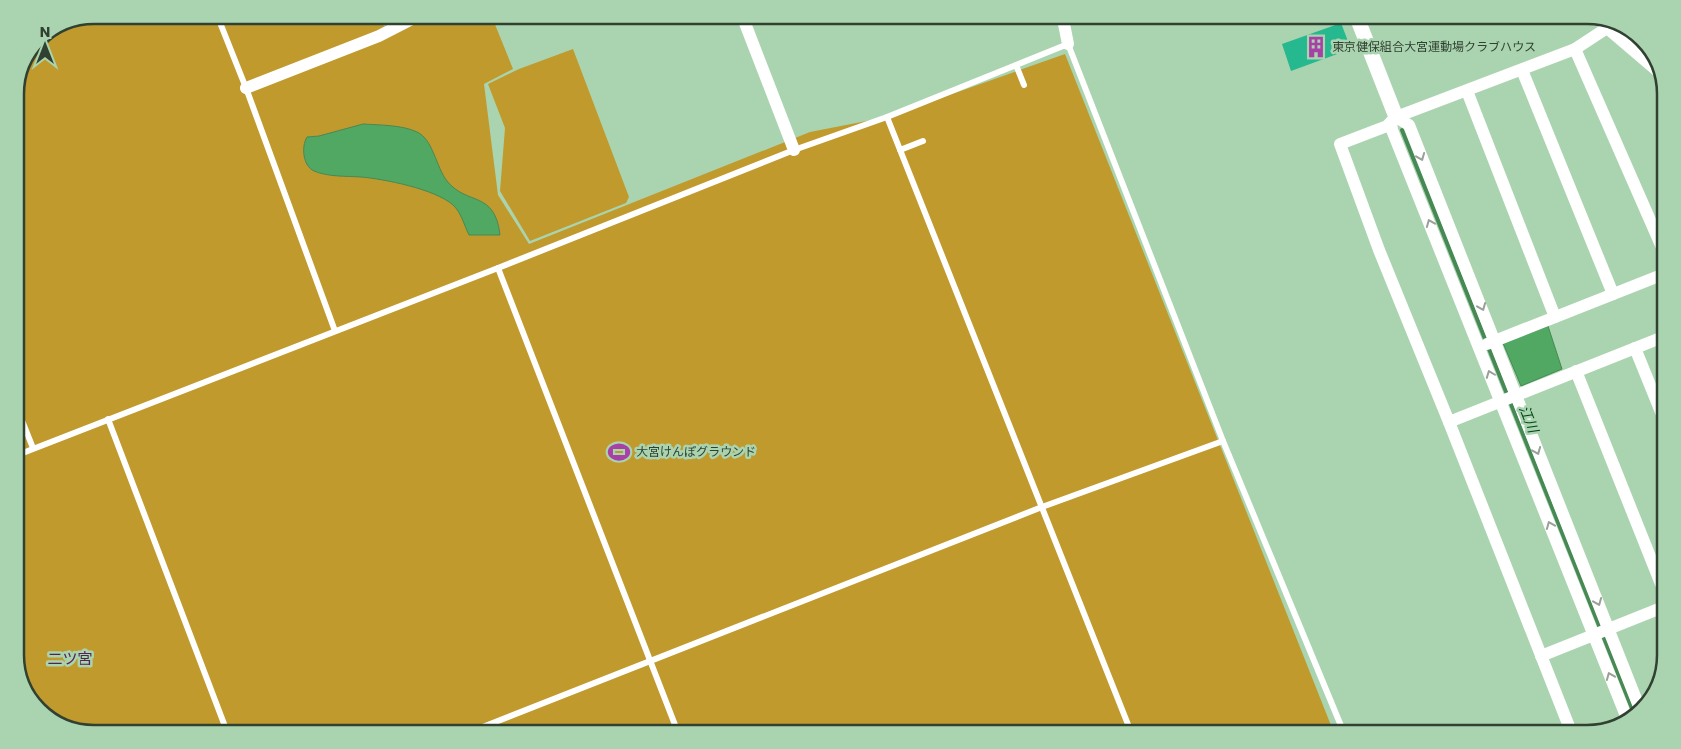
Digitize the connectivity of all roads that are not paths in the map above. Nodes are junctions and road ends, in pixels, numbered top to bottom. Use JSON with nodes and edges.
{"nodes":[{"id":1,"x":220,"y":24,"type":"edge"},
{"id":2,"x":402,"y":24,"type":"edge"},
{"id":3,"x":745,"y":24,"type":"edge"},
{"id":4,"x":1064,"y":24,"type":"edge"},
{"id":5,"x":1359,"y":24,"type":"edge"},
{"id":6,"x":1607,"y":27,"type":"edge"},
{"id":7,"x":1613,"y":29,"type":"edge"},
{"id":8,"x":1068,"y":44,"type":"junction"},
{"id":9,"x":1575,"y":49,"type":"junction"},
{"id":10,"x":1016,"y":64,"type":"junction"},
{"id":11,"x":1651,"y":64,"type":"edge"},
{"id":12,"x":1522,"y":70,"type":"junction"},
{"id":13,"x":1024,"y":85,"type":"dead end"},
{"id":14,"x":246,"y":88,"type":"junction"},
{"id":15,"x":1467,"y":90,"type":"junction"},
{"id":16,"x":887,"y":117,"type":"junction"},
{"id":17,"x":1394,"y":119,"type":"junction"},
{"id":18,"x":923,"y":141,"type":"dead end"},
{"id":19,"x":794,"y":150,"type":"junction"},
{"id":20,"x":900,"y":150,"type":"junction"},
{"id":21,"x":1657,"y":227,"type":"edge"},
{"id":22,"x":498,"y":268,"type":"junction"},
{"id":23,"x":1657,"y":277,"type":"edge"},
{"id":24,"x":1613,"y":294,"type":"junction"},
{"id":25,"x":1555,"y":317,"type":"junction"},
{"id":26,"x":335,"y":331,"type":"junction"},
{"id":27,"x":1657,"y":339,"type":"edge"},
{"id":28,"x":1487,"y":344,"type":"junction"},
{"id":29,"x":1635,"y":348,"type":"junction"},
{"id":30,"x":1576,"y":371,"type":"junction"},
{"id":31,"x":1508,"y":398,"type":"junction"},
{"id":32,"x":1657,"y":402,"type":"edge"},
{"id":33,"x":108,"y":419,"type":"junction"},
{"id":34,"x":1449,"y":422,"type":"junction"},
{"id":35,"x":24,"y":426,"type":"edge"},
{"id":36,"x":1223,"y":441,"type":"junction"},
{"id":37,"x":33,"y":448,"type":"junction"},
{"id":38,"x":24,"y":452,"type":"edge"},
{"id":39,"x":1042,"y":507,"type":"junction"},
{"id":40,"x":1657,"y":574,"type":"edge"},
{"id":41,"x":1657,"y":610,"type":"edge"},
{"id":42,"x":1601,"y":632,"type":"junction"},
{"id":43,"x":1541,"y":656,"type":"junction"},
{"id":44,"x":651,"y":661,"type":"junction"},
{"id":45,"x":1638,"y":704,"type":"edge"},
{"id":46,"x":1625,"y":713,"type":"edge"},
{"id":47,"x":225,"y":725,"type":"edge"},
{"id":48,"x":488,"y":725,"type":"edge"},
{"id":49,"x":675,"y":725,"type":"edge"},
{"id":50,"x":1127,"y":725,"type":"edge"},
{"id":51,"x":1341,"y":725,"type":"edge"},
{"id":52,"x":1568,"y":725,"type":"edge"}],
"edges":[{"from":1,"to":14,"type":"lane"},
{"from":2,"to":14,"type":"street"},
{"from":3,"to":19,"type":"street"},
{"from":4,"to":8,"type":"street"},
{"from":5,"to":17,"type":"street"},
{"from":6,"to":9,"type":"street"},
{"from":7,"to":11,"type":"street"},
{"from":8,"to":10,"type":"lane"},
{"from":8,"to":36,"type":"lane"},
{"from":9,"to":12,"type":"street"},
{"from":9,"to":21,"type":"street"},
{"from":10,"to":13,"type":"lane"},
{"from":10,"to":16,"type":"lane"},
{"from":12,"to":15,"type":"street"},
{"from":12,"to":24,"type":"street"},
{"from":14,"to":26,"type":"lane"},
{"from":15,"to":17,"type":"street"},
{"from":15,"to":25,"type":"street"},
{"from":16,"to":19,"type":"lane"},
{"from":16,"to":20,"type":"lane"},
{"from":17,"to":28,"type":"street"},
{"from":17,"to":34,"type":"street"},
{"from":18,"to":20,"type":"lane"},
{"from":19,"to":22,"type":"lane"},
{"from":20,"to":39,"type":"lane"},
{"from":22,"to":26,"type":"lane"},
{"from":22,"to":44,"type":"lane"},
{"from":23,"to":24,"type":"street"},
{"from":24,"to":25,"type":"street"},
{"from":25,"to":28,"type":"street"},
{"from":26,"to":33,"type":"lane"},
{"from":27,"to":29,"type":"street"},
{"from":28,"to":31,"type":"street"},
{"from":29,"to":30,"type":"street"},
{"from":29,"to":32,"type":"street"},
{"from":30,"to":31,"type":"street"},
{"from":30,"to":40,"type":"street"},
{"from":31,"to":34,"type":"street"},
{"from":31,"to":42,"type":"street"},
{"from":33,"to":37,"type":"lane"},
{"from":33,"to":47,"type":"lane"},
{"from":34,"to":43,"type":"street"},
{"from":35,"to":37,"type":"lane"},
{"from":36,"to":39,"type":"lane"},
{"from":36,"to":51,"type":"lane"},
{"from":37,"to":38,"type":"lane"},
{"from":39,"to":44,"type":"lane"},
{"from":39,"to":50,"type":"lane"},
{"from":41,"to":42,"type":"street"},
{"from":42,"to":43,"type":"street"},
{"from":42,"to":45,"type":"street"},
{"from":46,"to":42,"type":"street","one_way":true},
{"from":43,"to":52,"type":"street"},
{"from":44,"to":48,"type":"lane"},
{"from":44,"to":49,"type":"lane"}]}
